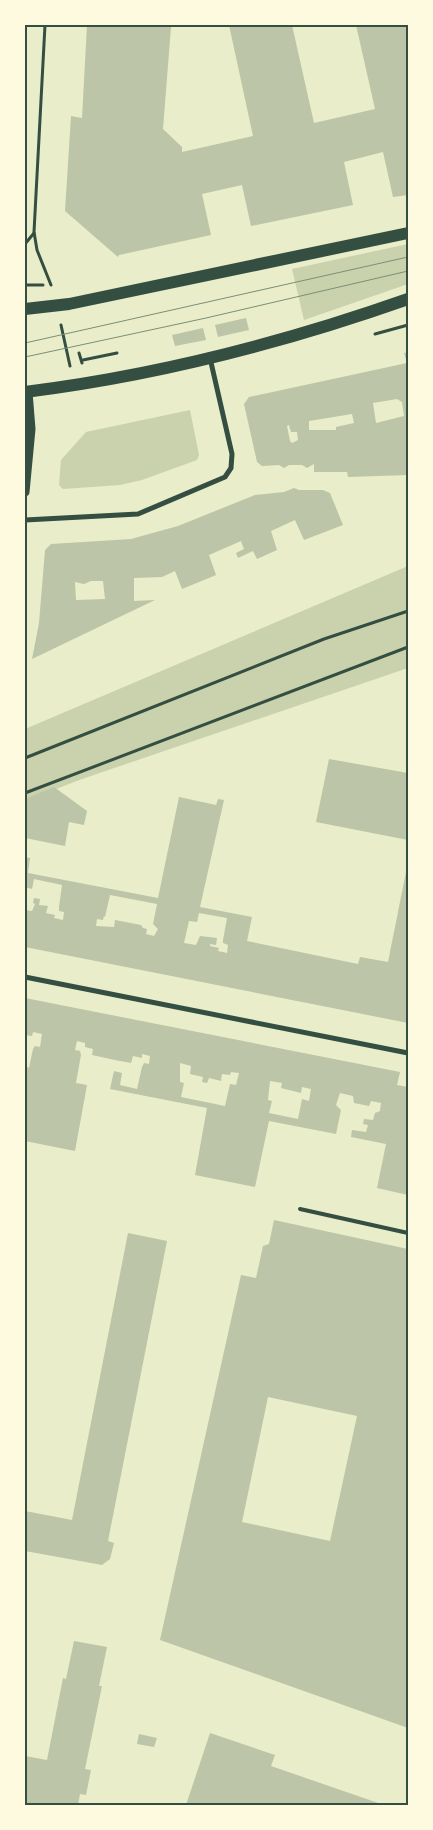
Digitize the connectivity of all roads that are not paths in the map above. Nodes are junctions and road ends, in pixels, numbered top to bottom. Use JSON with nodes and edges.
{"nodes":[{"id":1,"x":408,"y":233,"type":"edge"},
{"id":2,"x":408,"y":299,"type":"edge"},
{"id":3,"x":25,"y":309,"type":"edge"},
{"id":4,"x":209,"y":357,"type":"junction"},
{"id":5,"x":27,"y":392,"type":"edge"},
{"id":6,"x":25,"y":492,"type":"edge"},
{"id":7,"x":25,"y":520,"type":"edge"},
{"id":8,"x":25,"y":977,"type":"edge"},
{"id":9,"x":408,"y":1053,"type":"edge"},
{"id":10,"x":300,"y":1209,"type":"dead end"},
{"id":11,"x":408,"y":1233,"type":"edge"}],
"edges":[{"from":1,"to":3,"type":"main road"},
{"from":2,"to":4,"type":"main road"},
{"from":4,"to":5,"type":"main road"},
{"from":4,"to":7,"type":"street"},
{"from":5,"to":6,"type":"street"},
{"from":8,"to":9,"type":"street"},
{"from":10,"to":11,"type":"lane"}]}
